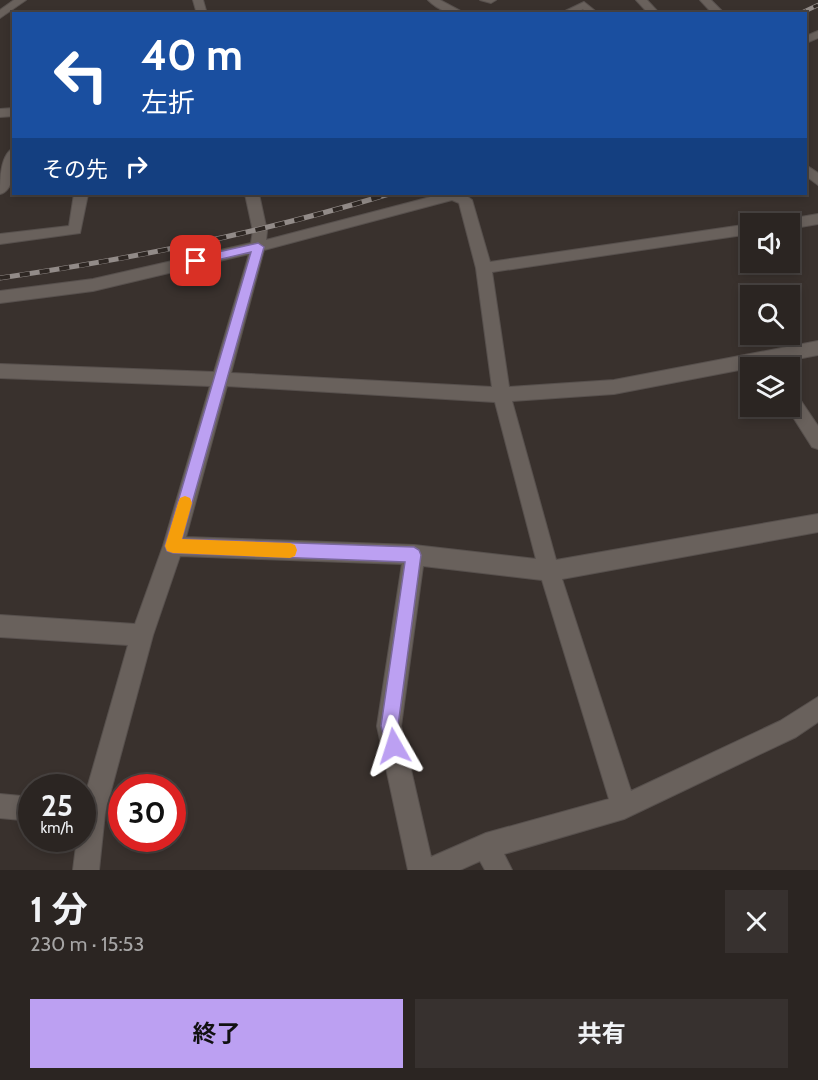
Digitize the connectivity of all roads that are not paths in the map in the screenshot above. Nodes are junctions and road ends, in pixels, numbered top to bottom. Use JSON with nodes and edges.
{"nodes":[{"id":1,"x":21,"y":0,"type":"edge"},
{"id":2,"x":434,"y":0,"type":"edge"},
{"id":3,"x":485,"y":0,"type":"edge"},
{"id":4,"x":491,"y":0,"type":"edge"},
{"id":5,"x":641,"y":0,"type":"edge"},
{"id":6,"x":705,"y":0,"type":"edge"},
{"id":7,"x":581,"y":3,"type":"edge"},
{"id":8,"x":456,"y":12,"type":"edge"},
{"id":9,"x":567,"y":12,"type":"edge"},
{"id":10,"x":653,"y":12,"type":"edge"},
{"id":11,"x":718,"y":12,"type":"edge"},
{"id":12,"x":0,"y":15,"type":"edge"},
{"id":13,"x":8,"y":157,"type":"edge"},
{"id":14,"x":807,"y":170,"type":"edge"},
{"id":15,"x":818,"y":181,"type":"edge"},
{"id":16,"x":0,"y":190,"type":"edge"},
{"id":17,"x":81,"y":195,"type":"edge"},
{"id":18,"x":252,"y":195,"type":"edge"},
{"id":19,"x":451,"y":195,"type":"edge"},
{"id":20,"x":457,"y":195,"type":"edge"},
{"id":21,"x":818,"y":219,"type":"edge"},
{"id":22,"x":800,"y":222,"type":"edge"},
{"id":23,"x":740,"y":230,"type":"edge"},
{"id":24,"x":0,"y":239,"type":"edge"},
{"id":25,"x":258,"y":247,"type":"junction"},
{"id":26,"x":484,"y":268,"type":"junction"},
{"id":27,"x":0,"y":297,"type":"edge"},
{"id":28,"x":818,"y":348,"type":"edge"},
{"id":29,"x":787,"y":357,"type":"edge"},
{"id":30,"x":740,"y":367,"type":"edge"},
{"id":31,"x":0,"y":371,"type":"edge"},
{"id":32,"x":221,"y":380,"type":"junction"},
{"id":33,"x":502,"y":395,"type":"junction"},
{"id":34,"x":800,"y":414,"type":"edge"},
{"id":35,"x":818,"y":441,"type":"edge"},
{"id":36,"x":818,"y":523,"type":"edge"},
{"id":37,"x":173,"y":546,"type":"junction"},
{"id":38,"x":414,"y":555,"type":"junction"},
{"id":39,"x":549,"y":571,"type":"junction"},
{"id":40,"x":0,"y":626,"type":"edge"},
{"id":41,"x":142,"y":635,"type":"junction"},
{"id":42,"x":818,"y":708,"type":"edge"},
{"id":43,"x":96,"y":787,"type":"edge"},
{"id":44,"x":0,"y":806,"type":"edge"},
{"id":45,"x":624,"y":807,"type":"junction"},
{"id":46,"x":18,"y":808,"type":"edge"},
{"id":47,"x":486,"y":846,"type":"junction"},
{"id":48,"x":87,"y":852,"type":"edge"},
{"id":49,"x":86,"y":870,"type":"edge"},
{"id":50,"x":421,"y":870,"type":"edge"},
{"id":51,"x":430,"y":870,"type":"edge"},
{"id":52,"x":499,"y":870,"type":"edge"}],
"edges":[{"from":1,"to":12,"type":"street"},
{"from":2,"to":8,"type":"street"},
{"from":3,"to":4,"type":"street"},
{"from":5,"to":10,"type":"street"},
{"from":6,"to":11,"type":"street"},
{"from":7,"to":9,"type":"street"},
{"from":13,"to":16,"type":"street"},
{"from":14,"to":15,"type":"street"},
{"from":17,"to":24,"type":"street"},
{"from":18,"to":25,"type":"street"},
{"from":19,"to":25,"type":"street"},
{"from":20,"to":26,"type":"street"},
{"from":21,"to":22,"type":"street"},
{"from":23,"to":26,"type":"street"},
{"from":25,"to":27,"type":"street"},
{"from":25,"to":32,"type":"street"},
{"from":26,"to":33,"type":"street"},
{"from":28,"to":29,"type":"street"},
{"from":30,"to":33,"type":"street"},
{"from":31,"to":32,"type":"street"},
{"from":32,"to":33,"type":"street"},
{"from":32,"to":37,"type":"street"},
{"from":33,"to":39,"type":"street"},
{"from":34,"to":35,"type":"street"},
{"from":36,"to":39,"type":"street"},
{"from":37,"to":38,"type":"street"},
{"from":37,"to":41,"type":"street"},
{"from":38,"to":39,"type":"street"},
{"from":38,"to":50,"type":"street"},
{"from":39,"to":45,"type":"street"},
{"from":40,"to":41,"type":"street"},
{"from":41,"to":43,"type":"street"},
{"from":42,"to":45,"type":"street"},
{"from":44,"to":46,"type":"street"},
{"from":45,"to":47,"type":"street"},
{"from":47,"to":51,"type":"street"},
{"from":47,"to":52,"type":"street"},
{"from":48,"to":49,"type":"street"}]}
